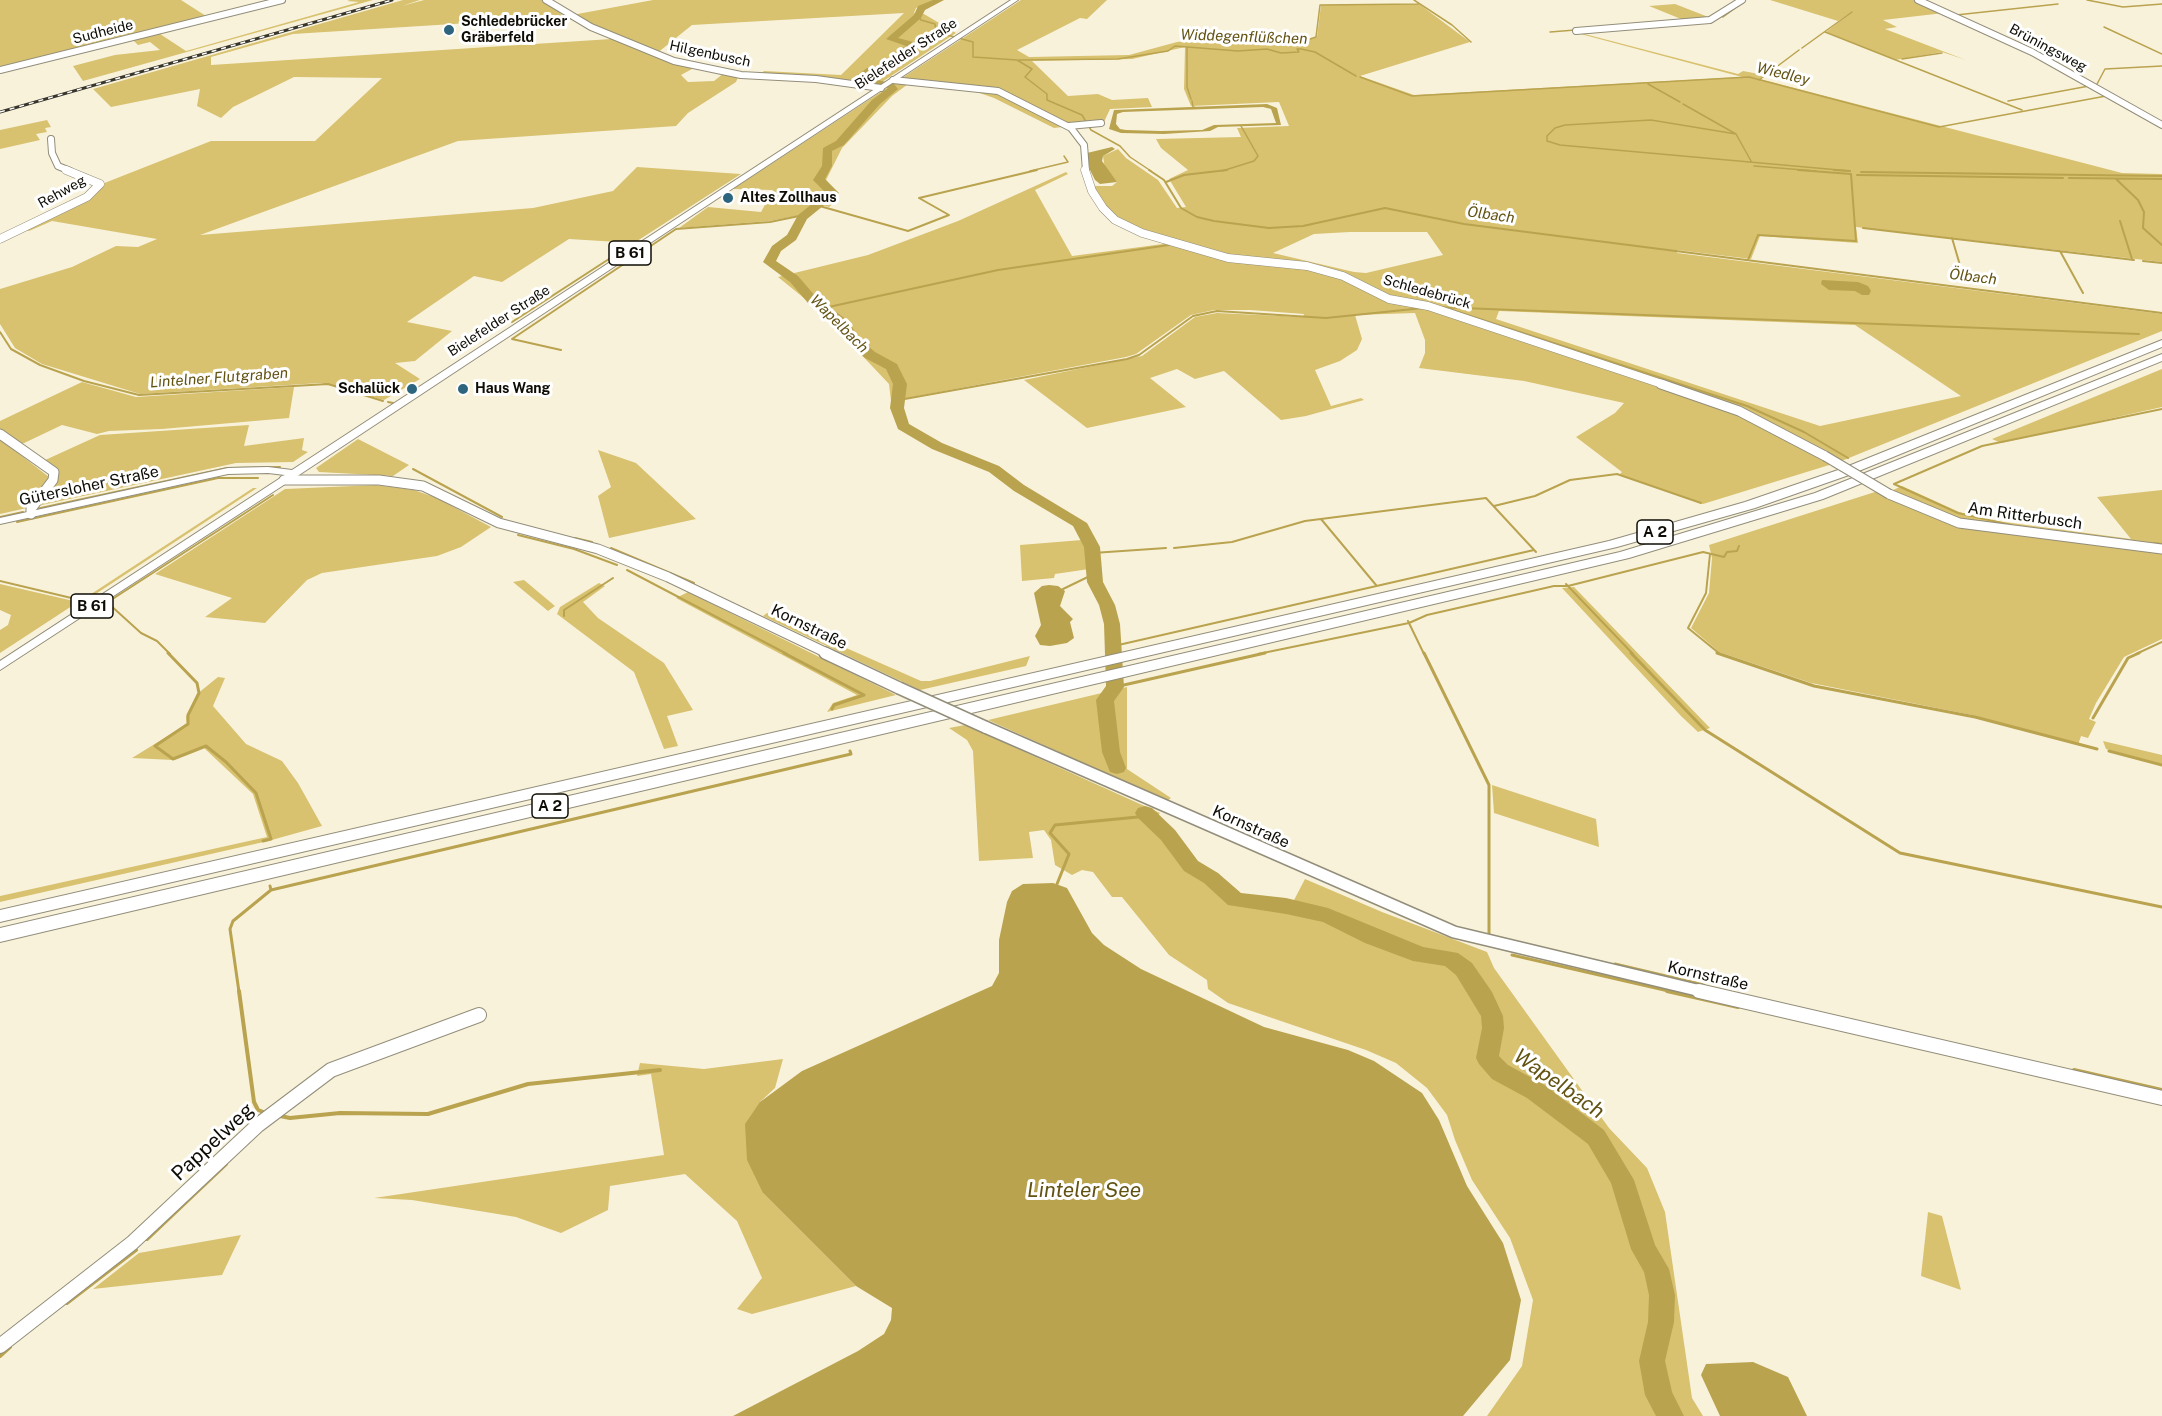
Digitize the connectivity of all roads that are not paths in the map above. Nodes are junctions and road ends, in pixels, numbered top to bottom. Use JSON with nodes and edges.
{"nodes":[{"id":1,"x":282,"y":0,"type":"edge"},
{"id":2,"x":546,"y":0,"type":"edge"},
{"id":3,"x":1015,"y":0,"type":"edge"},
{"id":4,"x":1742,"y":0,"type":"edge"},
{"id":5,"x":1918,"y":0,"type":"edge"},
{"id":6,"x":1576,"y":31,"type":"dead end"},
{"id":7,"x":0,"y":70,"type":"edge"},
{"id":8,"x":886,"y":85,"type":"junction"},
{"id":9,"x":1101,"y":123,"type":"dead end"},
{"id":10,"x":2162,"y":125,"type":"edge"},
{"id":11,"x":1069,"y":126,"type":"junction"},
{"id":12,"x":51,"y":139,"type":"dead end"},
{"id":13,"x":0,"y":238,"type":"edge"},
{"id":14,"x":2162,"y":343,"type":"edge"},
{"id":15,"x":2162,"y":357,"type":"edge"},
{"id":16,"x":0,"y":434,"type":"edge"},
{"id":17,"x":295,"y":473,"type":"junction"},
{"id":18,"x":284,"y":480,"type":"junction"},
{"id":19,"x":365,"y":480,"type":"junction"},
{"id":20,"x":185,"y":481,"type":"junction"},
{"id":21,"x":1889,"y":494,"type":"joint"},
{"id":22,"x":31,"y":514,"type":"junction"},
{"id":23,"x":0,"y":521,"type":"edge"},
{"id":24,"x":2162,"y":549,"type":"edge"},
{"id":25,"x":1128,"y":664,"type":"junction"},
{"id":26,"x":0,"y":666,"type":"edge"},
{"id":27,"x":1101,"y":670,"type":"junction"},
{"id":28,"x":0,"y":916,"type":"edge"},
{"id":29,"x":0,"y":935,"type":"edge"},
{"id":30,"x":479,"y":1015,"type":"dead end"},
{"id":31,"x":2162,"y":1098,"type":"edge"},
{"id":32,"x":0,"y":1346,"type":"edge"}],
"edges":[{"from":1,"to":7,"type":"street","name":"Sudheide"},
{"from":2,"to":8,"type":"street","name":"Hilgenbusch"},
{"from":3,"to":8,"type":"main road","name":"Bielefelder Straße","number":"B 61"},
{"from":4,"to":6,"type":"street"},
{"from":5,"to":10,"type":"street","name":"Brüningsweg"},
{"from":8,"to":11,"type":"street"},
{"from":8,"to":17,"type":"main road","name":"Bielefelder Straße","number":"B 61"},
{"from":9,"to":11,"type":"street"},
{"from":11,"to":21,"type":"street","name":"Schledebrück","bridge":true},
{"from":12,"to":13,"type":"street","name":"Rehweg"},
{"from":14,"to":25,"type":"highway","number":"A 2"},
{"from":15,"to":25,"type":"highway","number":"A 2"},
{"from":16,"to":22,"type":"street"},
{"from":17,"to":18,"type":"main road","name":"Bielefelder Straße","number":"B 61"},
{"from":17,"to":19,"type":"street","name":"Kornstraße"},
{"from":17,"to":20,"type":"main road","name":"Gütersloher Straße"},
{"from":18,"to":19,"type":"street","name":"Kornstraße"},
{"from":18,"to":20,"type":"main road","name":"Gütersloher Straße"},
{"from":18,"to":26,"type":"main road","name":"Bielefelder Straße","number":"B 61"},
{"from":19,"to":31,"type":"street","name":"Kornstraße","bridge":true},
{"from":20,"to":22,"type":"main road","name":"Gütersloher Straße"},
{"from":21,"to":24,"type":"street","name":"Am Ritterbusch"},
{"from":22,"to":23,"type":"main road","name":"Gütersloher Straße"},
{"from":25,"to":27,"type":"highway","number":"A 2"},
{"from":27,"to":28,"type":"highway","number":"A 2"},
{"from":27,"to":29,"type":"highway","number":"A 2"},
{"from":30,"to":32,"type":"street","name":"Pappelweg"}]}
